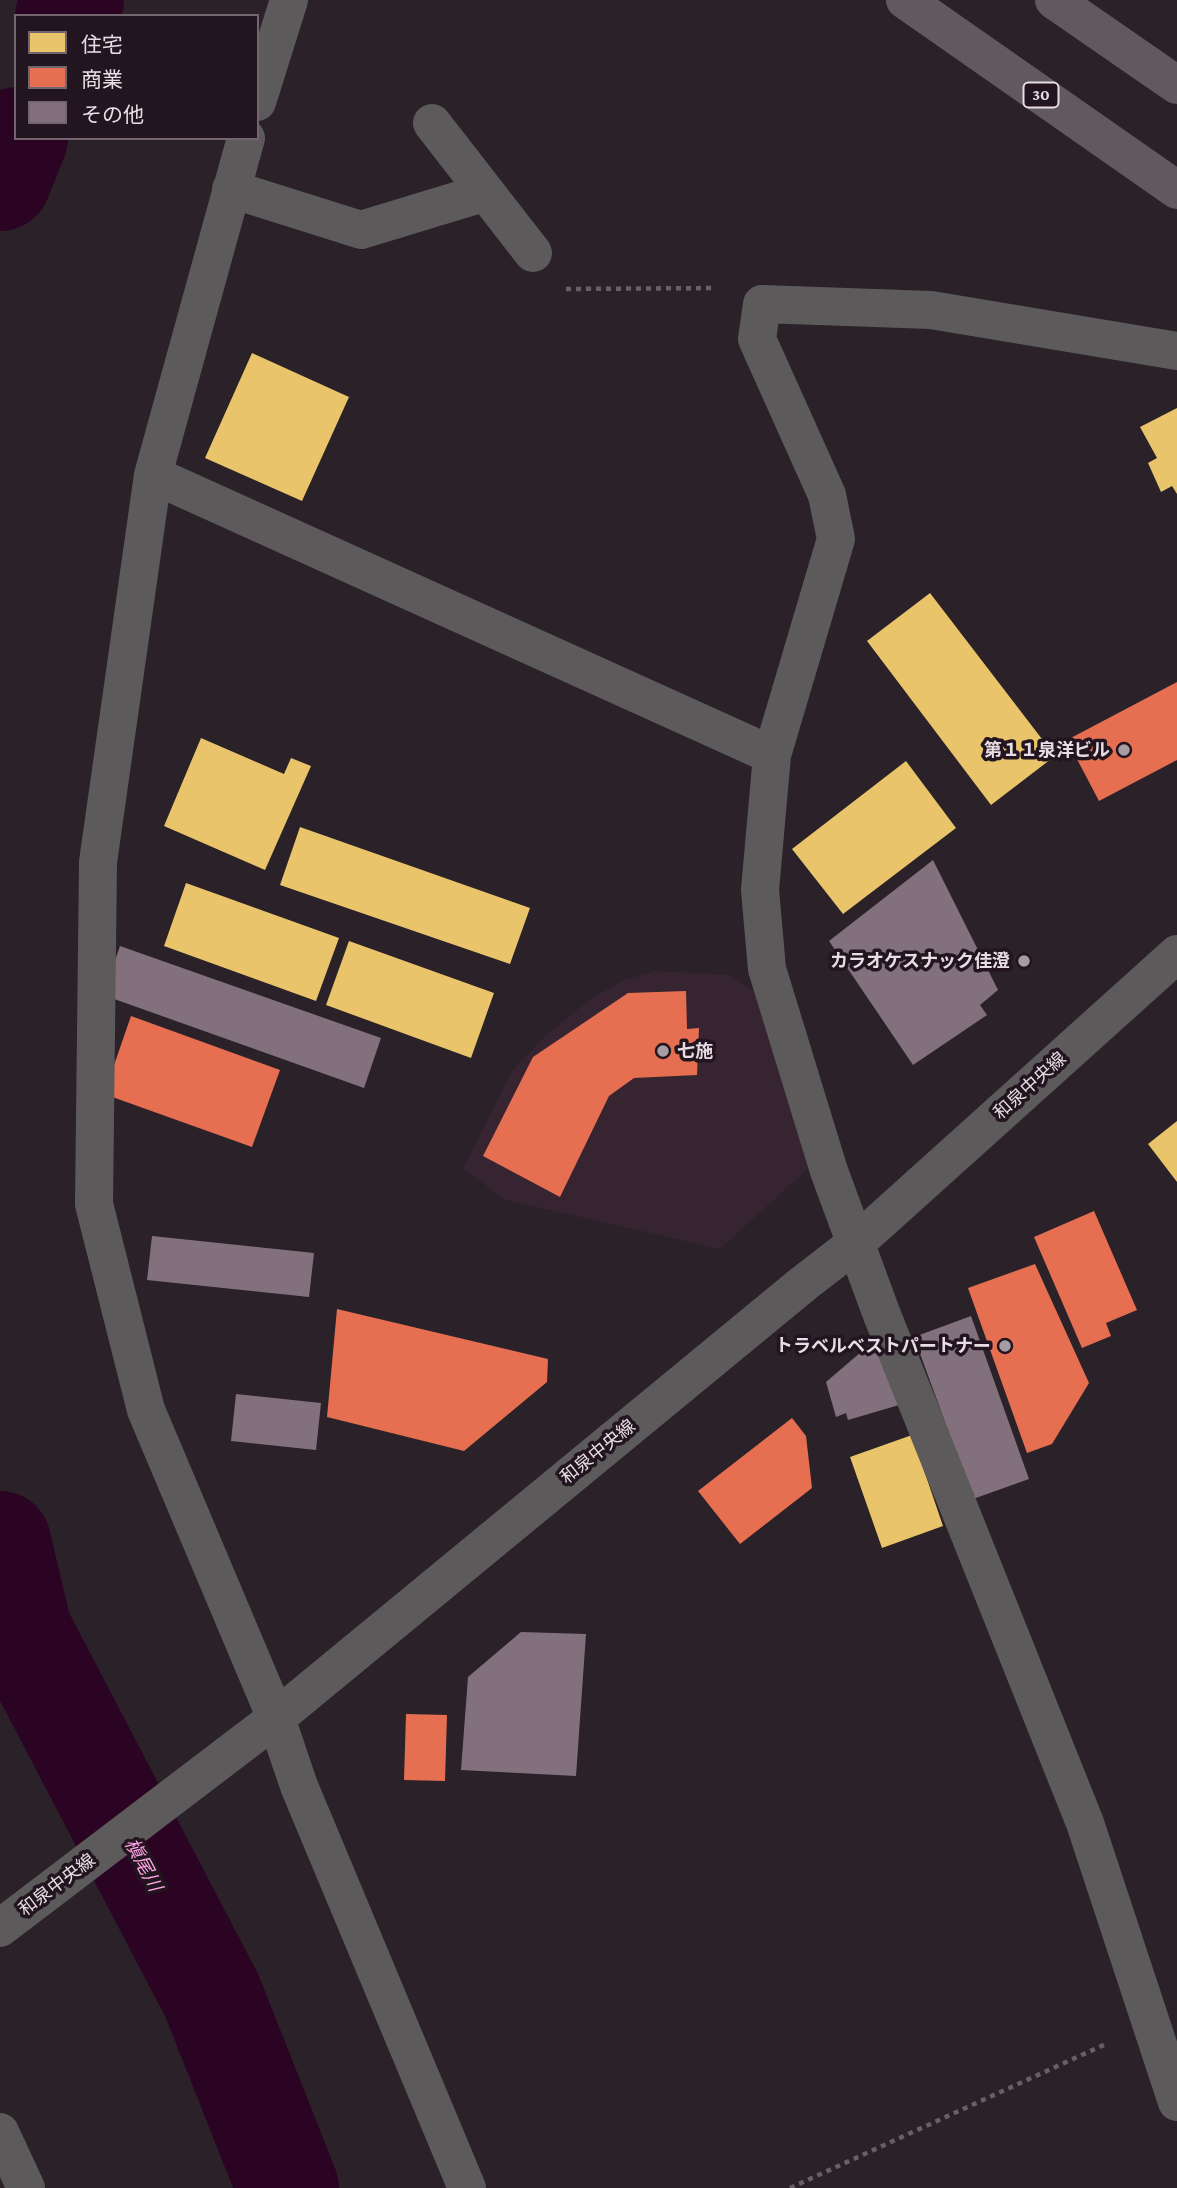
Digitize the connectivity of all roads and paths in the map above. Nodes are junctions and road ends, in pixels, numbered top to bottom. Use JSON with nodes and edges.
{"nodes":[{"id":1,"x":289,"y":0,"type":"edge"},
{"id":2,"x":905,"y":0,"type":"edge"},
{"id":3,"x":1054,"y":0,"type":"edge"},
{"id":4,"x":1177,"y":85,"type":"edge"},
{"id":5,"x":259,"y":96,"type":"edge"},
{"id":6,"x":432,"y":123,"type":"dead end"},
{"id":7,"x":245,"y":140,"type":"edge"},
{"id":8,"x":231,"y":189,"type":"junction"},
{"id":9,"x":1177,"y":190,"type":"edge"},
{"id":10,"x":486,"y":192,"type":"junction"},
{"id":11,"x":533,"y":253,"type":"joint"},
{"id":12,"x":762,"y":304,"type":"junction"},
{"id":13,"x":1177,"y":351,"type":"edge"},
{"id":14,"x":153,"y":475,"type":"junction"},
{"id":15,"x":772,"y":755,"type":"junction"},
{"id":16,"x":1177,"y":954,"type":"edge"},
{"id":17,"x":856,"y":1242,"type":"junction"},
{"id":18,"x":270,"y":1723,"type":"junction"},
{"id":19,"x":0,"y":1928,"type":"edge"},
{"id":20,"x":1152,"y":2023,"type":"junction"},
{"id":21,"x":1177,"y":2102,"type":"edge"},
{"id":22,"x":0,"y":2132,"type":"edge"},
{"id":23,"x":26,"y":2188,"type":"edge"},
{"id":24,"x":467,"y":2188,"type":"edge"},
{"id":25,"x":790,"y":2188,"type":"edge"}],
"edges":[{"from":1,"to":5,"type":"street"},
{"from":2,"to":9,"type":"main road","number":"30"},
{"from":3,"to":4,"type":"main road"},
{"from":6,"to":10,"type":"street"},
{"from":7,"to":8,"type":"street"},
{"from":8,"to":10,"type":"street"},
{"from":8,"to":14,"type":"street"},
{"from":10,"to":11,"type":"street"},
{"from":11,"to":12,"type":"path"},
{"from":12,"to":13,"type":"street"},
{"from":12,"to":15,"type":"street"},
{"from":14,"to":15,"type":"street"},
{"from":14,"to":18,"type":"street"},
{"from":15,"to":17,"type":"street"},
{"from":16,"to":17,"type":"street","name":"和泉中央線"},
{"from":17,"to":18,"type":"street","name":"和泉中央線"},
{"from":17,"to":20,"type":"street"},
{"from":18,"to":19,"type":"street","name":"和泉中央線"},
{"from":18,"to":24,"type":"street"},
{"from":20,"to":21,"type":"street"},
{"from":20,"to":25,"type":"path"},
{"from":22,"to":23,"type":"street"}]}
